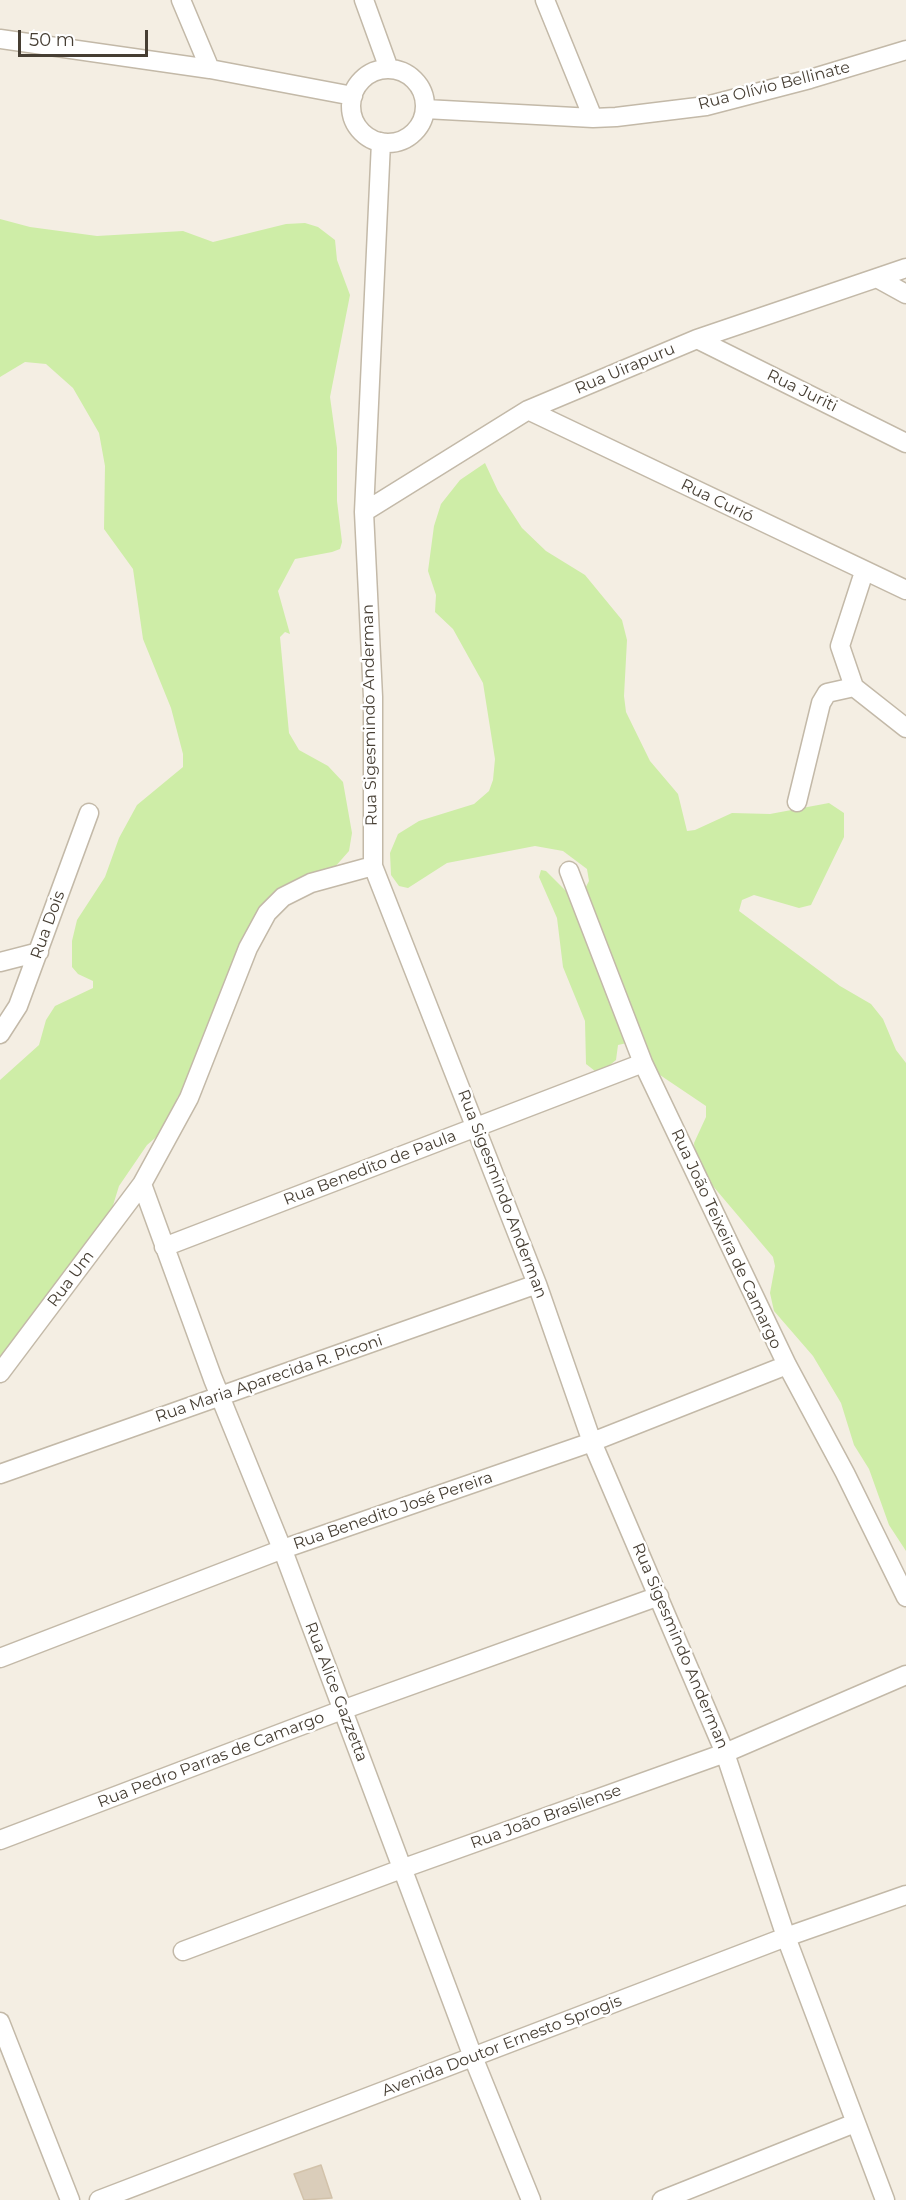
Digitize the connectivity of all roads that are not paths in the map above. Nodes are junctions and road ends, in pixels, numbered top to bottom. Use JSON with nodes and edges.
{"nodes":[{"id":1,"x":181,"y":0,"type":"edge"},
{"id":2,"x":364,"y":0,"type":"edge"},
{"id":3,"x":545,"y":0,"type":"edge"},
{"id":4,"x":0,"y":39,"type":"edge"},
{"id":5,"x":906,"y":50,"type":"edge"},
{"id":6,"x":210,"y":69,"type":"junction"},
{"id":7,"x":389,"y":69,"type":"junction"},
{"id":8,"x":352,"y":96,"type":"junction"},
{"id":9,"x":425,"y":109,"type":"junction"},
{"id":10,"x":593,"y":118,"type":"junction"},
{"id":11,"x":381,"y":142,"type":"junction"},
{"id":12,"x":906,"y":268,"type":"edge"},
{"id":13,"x":877,"y":278,"type":"junction"},
{"id":14,"x":906,"y":294,"type":"edge"},
{"id":15,"x":697,"y":339,"type":"junction"},
{"id":16,"x":528,"y":410,"type":"junction"},
{"id":17,"x":906,"y":443,"type":"edge"},
{"id":18,"x":364,"y":512,"type":"junction"},
{"id":19,"x":864,"y":572,"type":"junction"},
{"id":20,"x":906,"y":590,"type":"edge"},
{"id":21,"x":854,"y":687,"type":"junction"},
{"id":22,"x":906,"y":728,"type":"edge"},
{"id":23,"x":797,"y":802,"type":"dead end"},
{"id":24,"x":89,"y":813,"type":"dead end"},
{"id":25,"x":373,"y":866,"type":"junction"},
{"id":26,"x":569,"y":871,"type":"dead end"},
{"id":27,"x":39,"y":952,"type":"junction"},
{"id":28,"x":0,"y":962,"type":"edge"},
{"id":29,"x":0,"y":1034,"type":"edge"},
{"id":30,"x":643,"y":1063,"type":"junction"},
{"id":31,"x":477,"y":1126,"type":"junction"},
{"id":32,"x":142,"y":1184,"type":"junction"},
{"id":33,"x":164,"y":1247,"type":"junction"},
{"id":34,"x":537,"y":1284,"type":"junction"},
{"id":35,"x":787,"y":1365,"type":"junction"},
{"id":36,"x":0,"y":1374,"type":"edge"},
{"id":37,"x":220,"y":1396,"type":"junction"},
{"id":38,"x":592,"y":1442,"type":"junction"},
{"id":39,"x":0,"y":1474,"type":"edge"},
{"id":40,"x":283,"y":1549,"type":"junction"},
{"id":41,"x":659,"y":1596,"type":"junction"},
{"id":42,"x":906,"y":1597,"type":"edge"},
{"id":43,"x":0,"y":1658,"type":"edge"},
{"id":44,"x":906,"y":1675,"type":"edge"},
{"id":45,"x":342,"y":1710,"type":"junction"},
{"id":46,"x":725,"y":1753,"type":"junction"},
{"id":47,"x":0,"y":1840,"type":"edge"},
{"id":48,"x":404,"y":1868,"type":"junction"},
{"id":49,"x":906,"y":1895,"type":"edge"},
{"id":50,"x":786,"y":1937,"type":"junction"},
{"id":51,"x":183,"y":1951,"type":"dead end"},
{"id":52,"x":0,"y":2023,"type":"edge"},
{"id":53,"x":473,"y":2057,"type":"junction"},
{"id":54,"x":855,"y":2123,"type":"junction"},
{"id":55,"x":70,"y":2200,"type":"edge"},
{"id":56,"x":99,"y":2200,"type":"edge"},
{"id":57,"x":531,"y":2200,"type":"edge"},
{"id":58,"x":662,"y":2200,"type":"edge"},
{"id":59,"x":885,"y":2200,"type":"edge"}],
"edges":[{"from":1,"to":6,"type":"street"},
{"from":2,"to":7,"type":"street"},
{"from":3,"to":10,"type":"street"},
{"from":4,"to":6,"type":"street"},
{"from":5,"to":10,"type":"street","name":"Rua Olívio Bellinate"},
{"from":6,"to":8,"type":"street"},
{"from":7,"to":8,"type":"street"},
{"from":7,"to":9,"type":"street"},
{"from":8,"to":11,"type":"street"},
{"from":9,"to":10,"type":"street","name":"Rua Olívio Bellinate"},
{"from":9,"to":11,"type":"street"},
{"from":11,"to":18,"type":"street","name":"Rua Sigesmindo Anderman"},
{"from":12,"to":13,"type":"street","name":"Rua Uirapuru"},
{"from":13,"to":14,"type":"street"},
{"from":13,"to":15,"type":"street","name":"Rua Uirapuru"},
{"from":15,"to":16,"type":"street","name":"Rua Uirapuru"},
{"from":15,"to":17,"type":"street","name":"Rua Juriti"},
{"from":16,"to":18,"type":"street","name":"Rua Uirapuru"},
{"from":16,"to":19,"type":"street","name":"Rua Curió"},
{"from":18,"to":25,"type":"street","name":"Rua Sigesmindo Anderman"},
{"from":19,"to":20,"type":"street","name":"Rua Curió"},
{"from":19,"to":21,"type":"street"},
{"from":21,"to":22,"type":"street"},
{"from":21,"to":23,"type":"street"},
{"from":24,"to":27,"type":"street","name":"Rua Dois"},
{"from":25,"to":31,"type":"street","name":"Rua Sigesmindo Anderman"},
{"from":25,"to":32,"type":"street","name":"Rua Um"},
{"from":26,"to":30,"type":"street","name":"Rua João Teixeira de Camargo"},
{"from":27,"to":28,"type":"street"},
{"from":27,"to":29,"type":"street","name":"Rua Dois"},
{"from":30,"to":31,"type":"street","name":"Rua Benedito de Paula"},
{"from":30,"to":35,"type":"street","name":"Rua João Teixeira de Camargo"},
{"from":31,"to":33,"type":"street","name":"Rua Benedito de Paula"},
{"from":31,"to":34,"type":"street","name":"Rua Sigesmindo Anderman"},
{"from":32,"to":33,"type":"street","name":"Rua Alice Gazzetta"},
{"from":32,"to":36,"type":"street","name":"Rua Um"},
{"from":33,"to":37,"type":"street","name":"Rua Alice Gazzetta"},
{"from":34,"to":37,"type":"street","name":"Rua Maria Aparecida R. Piconi"},
{"from":34,"to":38,"type":"street","name":"Rua Sigesmindo Anderman"},
{"from":35,"to":38,"type":"street","name":"Rua Benedito José Pereira"},
{"from":35,"to":42,"type":"street","name":"Rua João Teixeira de Camargo"},
{"from":37,"to":39,"type":"street","name":"Rua Maria Aparecida R. Piconi"},
{"from":37,"to":40,"type":"street","name":"Rua Alice Gazzetta"},
{"from":38,"to":40,"type":"street","name":"Rua Benedito José Pereira"},
{"from":38,"to":41,"type":"street","name":"Rua Sigesmindo Anderman"},
{"from":40,"to":43,"type":"street","name":"Rua Benedito José Pereira"},
{"from":40,"to":45,"type":"street","name":"Rua Alice Gazzetta"},
{"from":41,"to":45,"type":"street","name":"Rua Pedro Parras de Camargo"},
{"from":41,"to":46,"type":"street","name":"Rua Sigesmindo Anderman"},
{"from":44,"to":46,"type":"street","name":"Rua João Brasilense"},
{"from":45,"to":47,"type":"street","name":"Rua Pedro Parras de Camargo"},
{"from":45,"to":48,"type":"street","name":"Rua Alice Gazzetta"},
{"from":46,"to":48,"type":"street","name":"Rua João Brasilense"},
{"from":46,"to":50,"type":"street","name":"Rua Sigesmindo Anderman"},
{"from":48,"to":51,"type":"street","name":"Rua João Brasilense"},
{"from":48,"to":53,"type":"street","name":"Rua Alice Gazzetta"},
{"from":49,"to":50,"type":"street","name":"Avenida Doutor Ernesto Sprogis"},
{"from":50,"to":53,"type":"street","name":"Avenida Doutor Ernesto Sprogis"},
{"from":50,"to":54,"type":"street","name":"Rua Sigesmindo Anderman"},
{"from":52,"to":55,"type":"street"},
{"from":53,"to":56,"type":"street","name":"Avenida Doutor Ernesto Sprogis"},
{"from":53,"to":57,"type":"street","name":"Rua Alice Gazzetta"},
{"from":54,"to":58,"type":"street"},
{"from":54,"to":59,"type":"street","name":"Rua Sigesmindo Anderman"}]}
